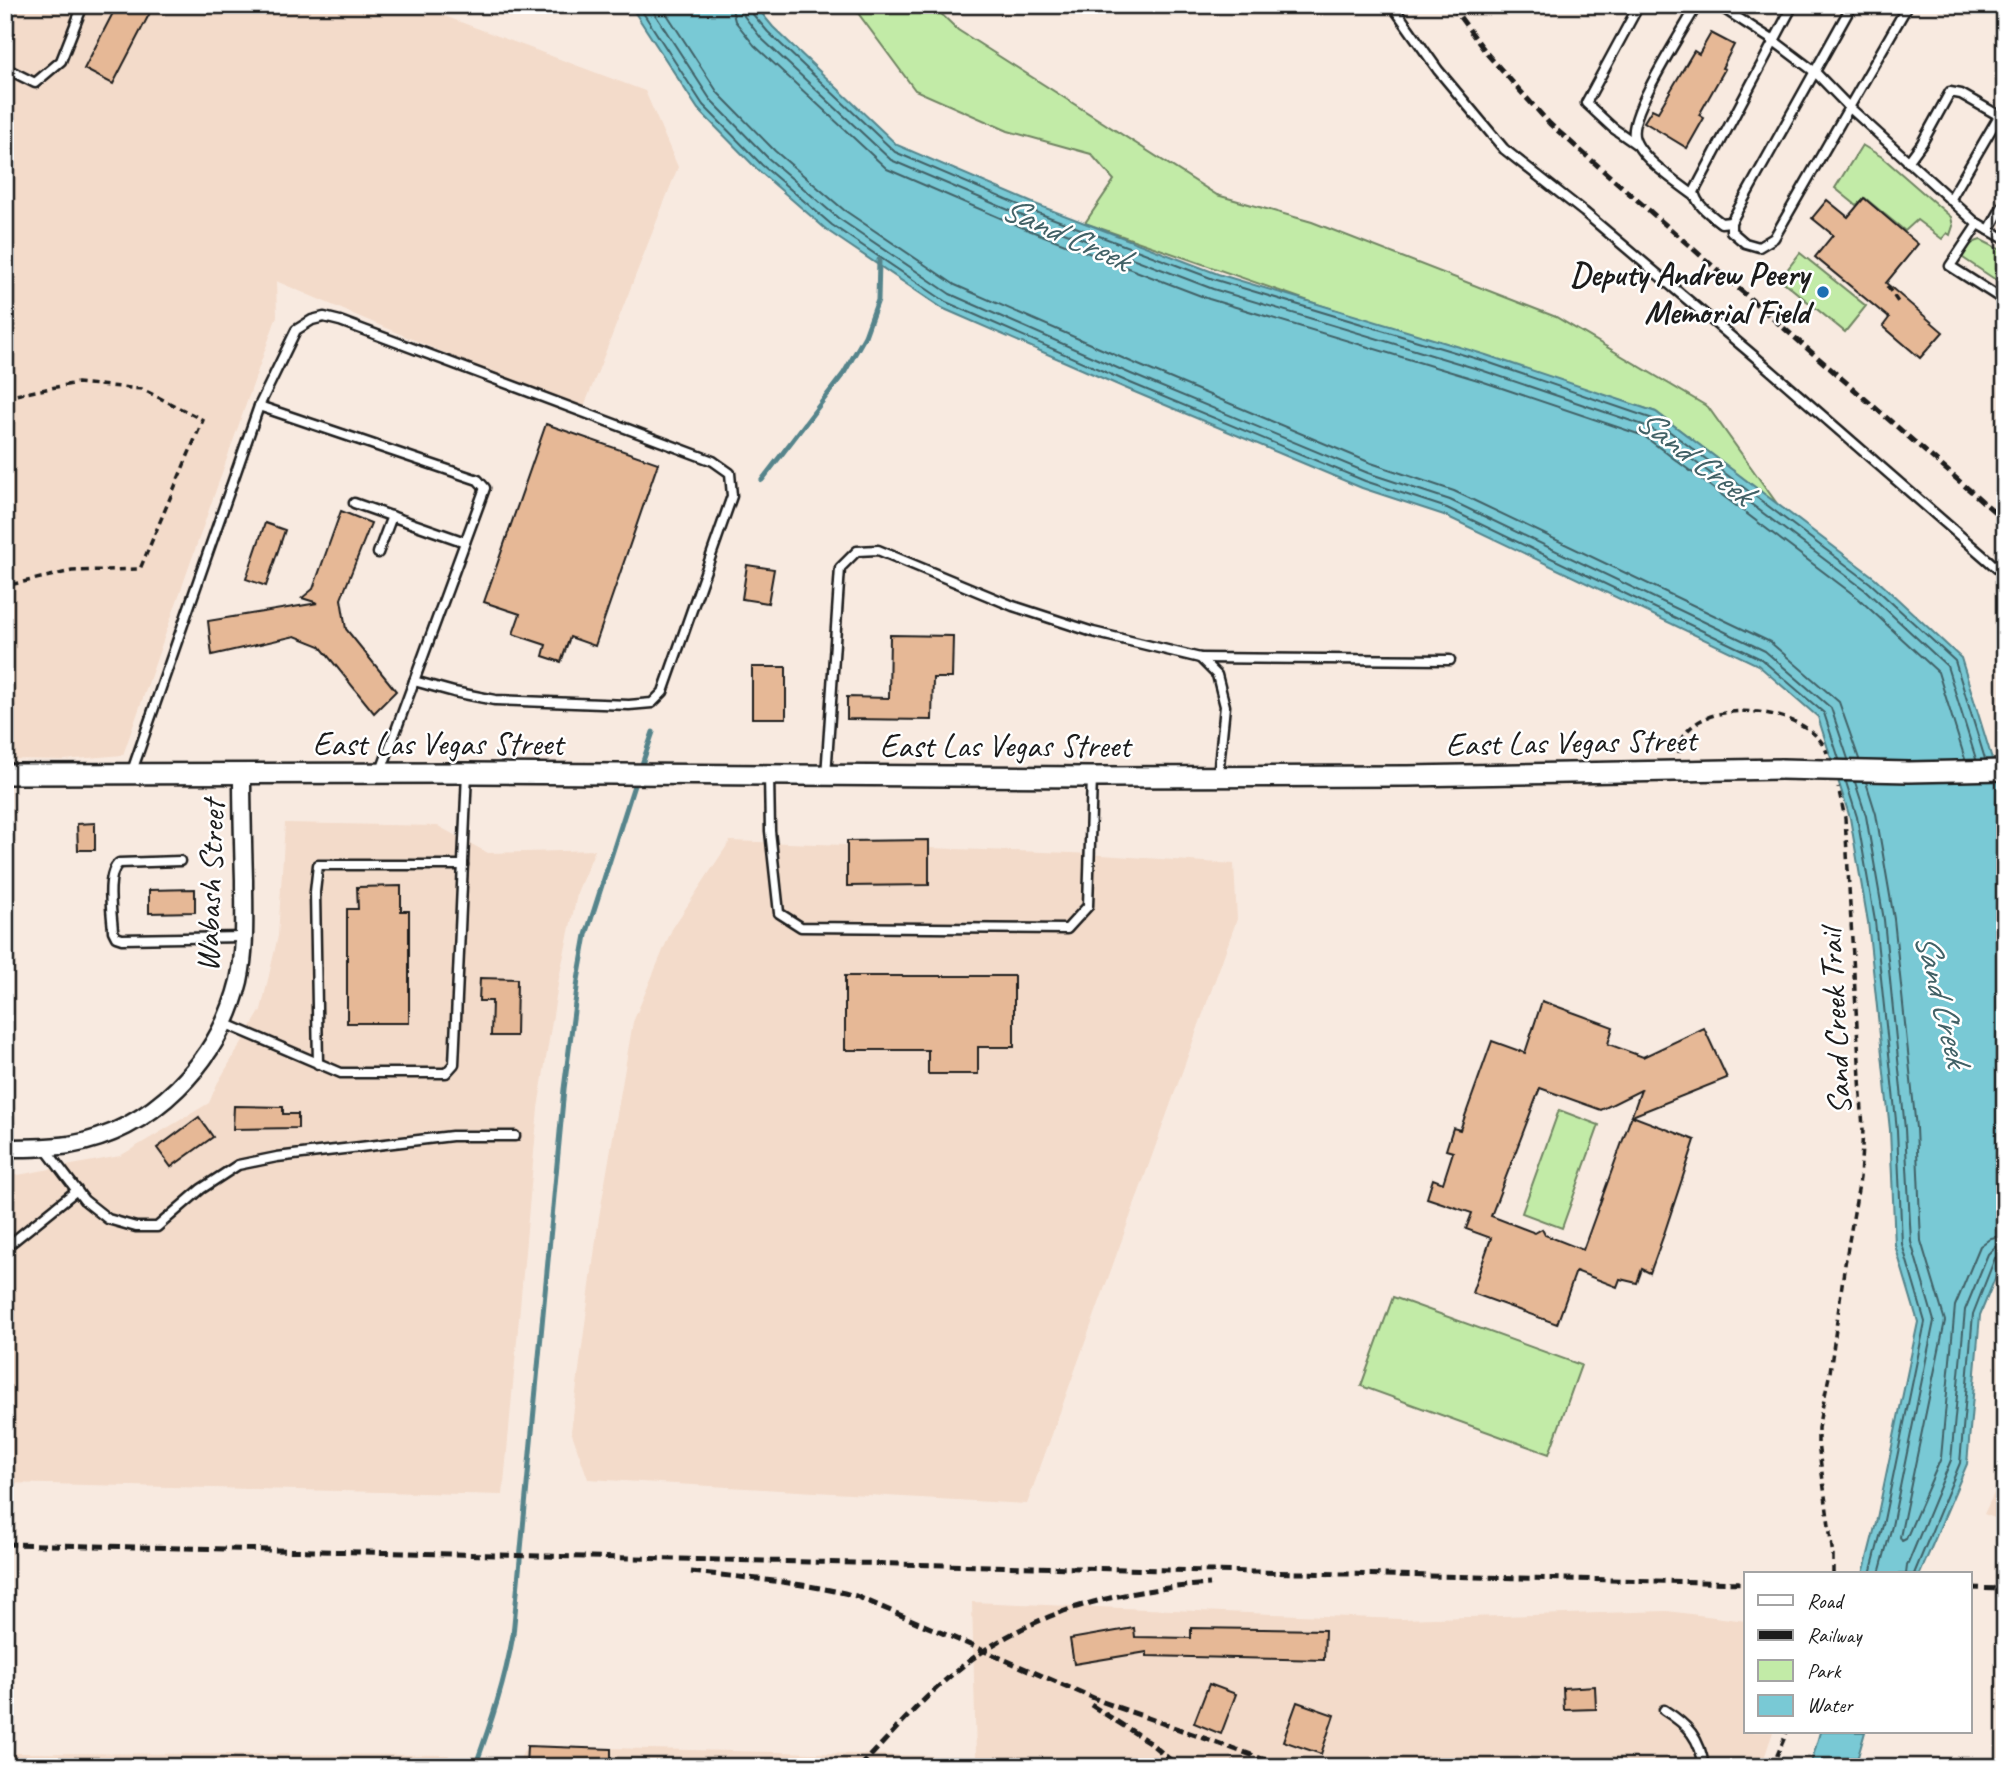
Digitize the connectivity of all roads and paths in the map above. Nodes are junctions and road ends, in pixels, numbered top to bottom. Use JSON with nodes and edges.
{"nodes":[{"id":1,"x":83,"y":5,"type":"edge"},
{"id":2,"x":1392,"y":5,"type":"edge"},
{"id":3,"x":1639,"y":5,"type":"edge"},
{"id":4,"x":1698,"y":5,"type":"edge"},
{"id":5,"x":1717,"y":5,"type":"edge"},
{"id":6,"x":1793,"y":5,"type":"edge"},
{"id":7,"x":1852,"y":5,"type":"edge"},
{"id":8,"x":1908,"y":5,"type":"edge"},
{"id":9,"x":1733,"y":9,"type":"edge"},
{"id":10,"x":1774,"y":41,"type":"junction"},
{"id":11,"x":5,"y":68,"type":"edge"},
{"id":12,"x":1815,"y":72,"type":"junction"},
{"id":13,"x":1850,"y":107,"type":"junction"},
{"id":14,"x":2002,"y":117,"type":"edge"},
{"id":15,"x":1639,"y":146,"type":"junction"},
{"id":16,"x":1908,"y":162,"type":"junction"},
{"id":17,"x":1695,"y":196,"type":"junction"},
{"id":18,"x":1950,"y":200,"type":"junction"},
{"id":19,"x":2005,"y":202,"type":"edge"},
{"id":20,"x":1731,"y":222,"type":"junction"},
{"id":21,"x":1978,"y":224,"type":"junction"},
{"id":22,"x":1989,"y":230,"type":"junction"},
{"id":23,"x":2005,"y":239,"type":"edge"},
{"id":24,"x":1887,"y":286,"type":"dead end"},
{"id":25,"x":2005,"y":301,"type":"edge"},
{"id":26,"x":1898,"y":302,"type":"dead end"},
{"id":27,"x":5,"y":397,"type":"edge"},
{"id":28,"x":259,"y":406,"type":"junction"},
{"id":29,"x":354,"y":503,"type":"dead end"},
{"id":30,"x":392,"y":516,"type":"junction"},
{"id":31,"x":465,"y":542,"type":"junction"},
{"id":32,"x":378,"y":553,"type":"dead end"},
{"id":33,"x":2005,"y":575,"type":"edge"},
{"id":34,"x":5,"y":586,"type":"edge"},
{"id":35,"x":1200,"y":658,"type":"junction"},
{"id":36,"x":1450,"y":660,"type":"dead end"},
{"id":37,"x":414,"y":681,"type":"junction"},
{"id":38,"x":1692,"y":753,"type":"dead end"},
{"id":39,"x":1828,"y":756,"type":"dead end"},
{"id":40,"x":2005,"y":770,"type":"edge"},
{"id":41,"x":5,"y":774,"type":"edge"},
{"id":42,"x":131,"y":774,"type":"junction"},
{"id":43,"x":242,"y":774,"type":"junction"},
{"id":44,"x":380,"y":774,"type":"junction"},
{"id":45,"x":467,"y":774,"type":"junction"},
{"id":46,"x":769,"y":775,"type":"junction"},
{"id":47,"x":826,"y":776,"type":"junction"},
{"id":48,"x":1218,"y":776,"type":"junction"},
{"id":49,"x":1092,"y":777,"type":"junction"},
{"id":50,"x":1836,"y":782,"type":"dead end"},
{"id":51,"x":180,"y":861,"type":"dead end"},
{"id":52,"x":463,"y":865,"type":"junction"},
{"id":53,"x":244,"y":937,"type":"junction"},
{"id":54,"x":224,"y":1023,"type":"junction"},
{"id":55,"x":318,"y":1064,"type":"junction"},
{"id":56,"x":515,"y":1136,"type":"dead end"},
{"id":57,"x":44,"y":1147,"type":"junction"},
{"id":58,"x":5,"y":1148,"type":"edge"},
{"id":59,"x":77,"y":1190,"type":"junction"},
{"id":60,"x":5,"y":1248,"type":"edge"},
{"id":61,"x":1833,"y":1572,"type":"edge"},
{"id":62,"x":1664,"y":1710,"type":"dead end"},
{"id":63,"x":1786,"y":1734,"type":"edge"},
{"id":64,"x":1704,"y":1767,"type":"edge"},
{"id":65,"x":1772,"y":1767,"type":"edge"}],
"edges":[{"from":1,"to":11,"type":"lane"},
{"from":2,"to":33,"type":"lane"},
{"from":3,"to":15,"type":"lane"},
{"from":4,"to":15,"type":"lane"},
{"from":5,"to":9,"type":"lane"},
{"from":6,"to":10,"type":"lane"},
{"from":7,"to":12,"type":"lane"},
{"from":8,"to":13,"type":"lane"},
{"from":9,"to":10,"type":"lane"},
{"from":10,"to":12,"type":"lane"},
{"from":10,"to":17,"type":"lane"},
{"from":12,"to":13,"type":"lane"},
{"from":12,"to":20,"type":"lane"},
{"from":13,"to":16,"type":"lane"},
{"from":13,"to":20,"type":"lane"},
{"from":14,"to":16,"type":"lane"},
{"from":14,"to":18,"type":"lane"},
{"from":15,"to":17,"type":"lane"},
{"from":16,"to":18,"type":"lane"},
{"from":17,"to":20,"type":"lane"},
{"from":18,"to":21,"type":"lane"},
{"from":19,"to":22,"type":"lane"},
{"from":21,"to":22,"type":"lane"},
{"from":21,"to":25,"type":"lane"},
{"from":22,"to":23,"type":"lane"},
{"from":24,"to":26,"type":"path"},
{"from":27,"to":34,"type":"path"},
{"from":28,"to":31,"type":"lane"},
{"from":28,"to":37,"type":"lane"},
{"from":28,"to":42,"type":"lane"},
{"from":29,"to":30,"type":"lane"},
{"from":30,"to":31,"type":"lane"},
{"from":30,"to":32,"type":"lane"},
{"from":31,"to":37,"type":"lane"},
{"from":35,"to":36,"type":"lane"},
{"from":35,"to":47,"type":"lane"},
{"from":35,"to":48,"type":"lane"},
{"from":37,"to":44,"type":"lane"},
{"from":38,"to":39,"type":"path"},
{"from":40,"to":48,"type":"street","name":"East Las Vegas Street","bridge":true},
{"from":41,"to":42,"type":"street","name":"East Las Vegas Street"},
{"from":42,"to":43,"type":"street","name":"East Las Vegas Street"},
{"from":43,"to":44,"type":"street","name":"East Las Vegas Street"},
{"from":43,"to":53,"type":"street","name":"Wabash Street"},
{"from":44,"to":45,"type":"street","name":"East Las Vegas Street"},
{"from":45,"to":46,"type":"street","name":"East Las Vegas Street"},
{"from":45,"to":52,"type":"lane"},
{"from":46,"to":47,"type":"street","name":"East Las Vegas Street"},
{"from":46,"to":49,"type":"lane"},
{"from":47,"to":49,"type":"street","name":"East Las Vegas Street"},
{"from":48,"to":49,"type":"street","name":"East Las Vegas Street"},
{"from":50,"to":61,"type":"path","name":"Sand Creek Trail"},
{"from":51,"to":53,"type":"lane"},
{"from":52,"to":55,"type":"lane"},
{"from":52,"to":55,"type":"lane"},
{"from":53,"to":54,"type":"street","name":"Wabash Street"},
{"from":54,"to":55,"type":"lane"},
{"from":54,"to":57,"type":"street","name":"Wabash Street"},
{"from":56,"to":59,"type":"lane"},
{"from":57,"to":58,"type":"street","name":"Wabash Street"},
{"from":57,"to":59,"type":"lane"},
{"from":59,"to":60,"type":"lane"},
{"from":62,"to":64,"type":"lane"},
{"from":63,"to":65,"type":"path"}]}
